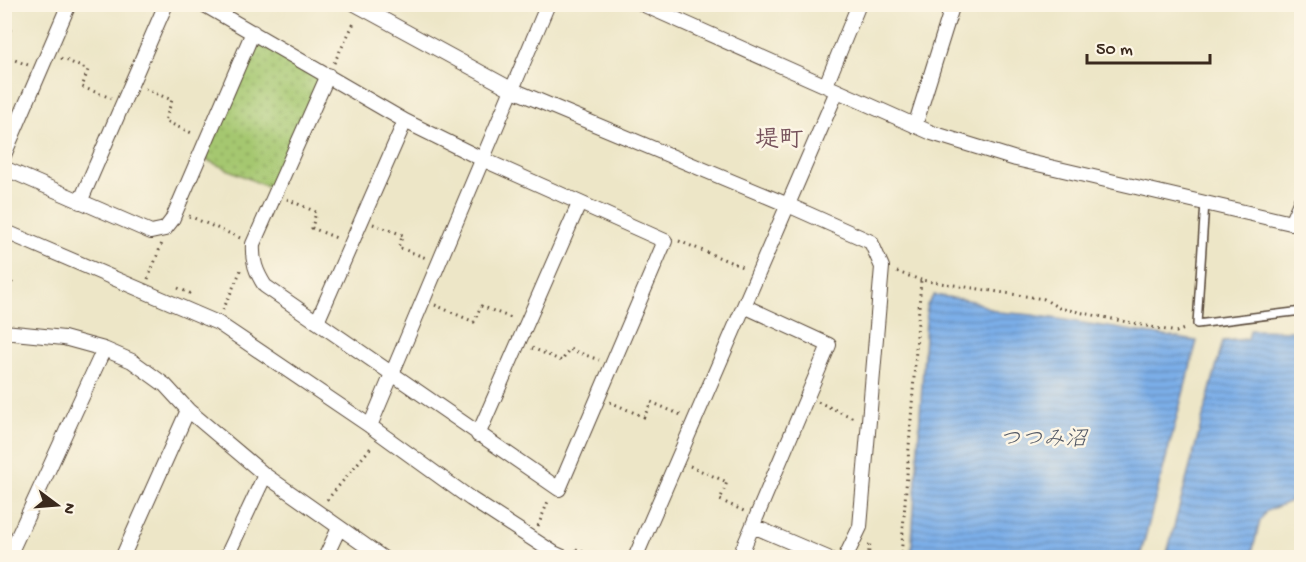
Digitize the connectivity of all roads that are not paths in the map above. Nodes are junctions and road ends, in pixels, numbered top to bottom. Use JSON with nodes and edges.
{"nodes":[{"id":1,"x":69,"y":4,"type":"edge"},
{"id":2,"x":166,"y":4,"type":"edge"},
{"id":3,"x":203,"y":4,"type":"edge"},
{"id":4,"x":548,"y":4,"type":"edge"},
{"id":5,"x":642,"y":4,"type":"edge"},
{"id":6,"x":859,"y":4,"type":"edge"},
{"id":7,"x":953,"y":4,"type":"edge"},
{"id":8,"x":358,"y":6,"type":"edge"},
{"id":9,"x":253,"y":32,"type":"junction"},
{"id":10,"x":328,"y":75,"type":"junction"},
{"id":11,"x":832,"y":88,"type":"junction"},
{"id":12,"x":513,"y":90,"type":"junction"},
{"id":13,"x":405,"y":121,"type":"junction"},
{"id":14,"x":915,"y":126,"type":"junction"},
{"id":15,"x":4,"y":155,"type":"edge"},
{"id":16,"x":482,"y":159,"type":"junction"},
{"id":17,"x":4,"y":168,"type":"edge"},
{"id":18,"x":1302,"y":198,"type":"edge"},
{"id":19,"x":80,"y":202,"type":"junction"},
{"id":20,"x":1205,"y":202,"type":"junction"},
{"id":21,"x":579,"y":204,"type":"junction"},
{"id":22,"x":788,"y":205,"type":"junction"},
{"id":23,"x":1296,"y":224,"type":"edge"},
{"id":24,"x":4,"y":231,"type":"edge"},
{"id":25,"x":744,"y":306,"type":"junction"},
{"id":26,"x":1302,"y":311,"type":"edge"},
{"id":27,"x":317,"y":322,"type":"junction"},
{"id":28,"x":4,"y":332,"type":"edge"},
{"id":29,"x":104,"y":349,"type":"junction"},
{"id":30,"x":392,"y":375,"type":"junction"},
{"id":31,"x":188,"y":410,"type":"junction"},
{"id":32,"x":370,"y":426,"type":"junction"},
{"id":33,"x":478,"y":435,"type":"junction"},
{"id":34,"x":265,"y":475,"type":"junction"},
{"id":35,"x":755,"y":521,"type":"junction"},
{"id":36,"x":339,"y":528,"type":"junction"},
{"id":37,"x":8,"y":558,"type":"edge"},
{"id":38,"x":122,"y":558,"type":"edge"},
{"id":39,"x":226,"y":558,"type":"edge"},
{"id":40,"x":325,"y":558,"type":"edge"},
{"id":41,"x":383,"y":558,"type":"edge"},
{"id":42,"x":565,"y":558,"type":"edge"},
{"id":43,"x":635,"y":558,"type":"edge"},
{"id":44,"x":739,"y":558,"type":"edge"},
{"id":45,"x":828,"y":558,"type":"edge"},
{"id":46,"x":844,"y":558,"type":"edge"}],
"edges":[{"from":1,"to":15,"type":"street"},
{"from":2,"to":19,"type":"street"},
{"from":3,"to":9,"type":"street"},
{"from":4,"to":12,"type":"street"},
{"from":5,"to":11,"type":"street"},
{"from":6,"to":11,"type":"street"},
{"from":7,"to":14,"type":"street"},
{"from":8,"to":12,"type":"street"},
{"from":9,"to":10,"type":"street"},
{"from":9,"to":19,"type":"street"},
{"from":10,"to":13,"type":"street"},
{"from":10,"to":27,"type":"street"},
{"from":11,"to":14,"type":"street"},
{"from":11,"to":22,"type":"street"},
{"from":12,"to":16,"type":"street"},
{"from":12,"to":22,"type":"street"},
{"from":13,"to":16,"type":"street"},
{"from":13,"to":27,"type":"street"},
{"from":14,"to":20,"type":"street"},
{"from":16,"to":21,"type":"street"},
{"from":16,"to":30,"type":"street"},
{"from":17,"to":19,"type":"street"},
{"from":18,"to":23,"type":"street"},
{"from":20,"to":23,"type":"street"},
{"from":20,"to":26,"type":"lane"},
{"from":21,"to":33,"type":"street"},
{"from":21,"to":33,"type":"street"},
{"from":22,"to":25,"type":"street"},
{"from":22,"to":46,"type":"street"},
{"from":24,"to":32,"type":"street"},
{"from":25,"to":35,"type":"street"},
{"from":25,"to":43,"type":"street"},
{"from":27,"to":30,"type":"street"},
{"from":28,"to":29,"type":"street"},
{"from":29,"to":31,"type":"street"},
{"from":29,"to":37,"type":"street"},
{"from":30,"to":32,"type":"street"},
{"from":30,"to":33,"type":"street"},
{"from":31,"to":34,"type":"street"},
{"from":31,"to":38,"type":"street"},
{"from":32,"to":42,"type":"street"},
{"from":34,"to":36,"type":"street"},
{"from":34,"to":39,"type":"street"},
{"from":35,"to":44,"type":"street"},
{"from":35,"to":45,"type":"street"},
{"from":36,"to":40,"type":"street"},
{"from":36,"to":41,"type":"street"}]}
